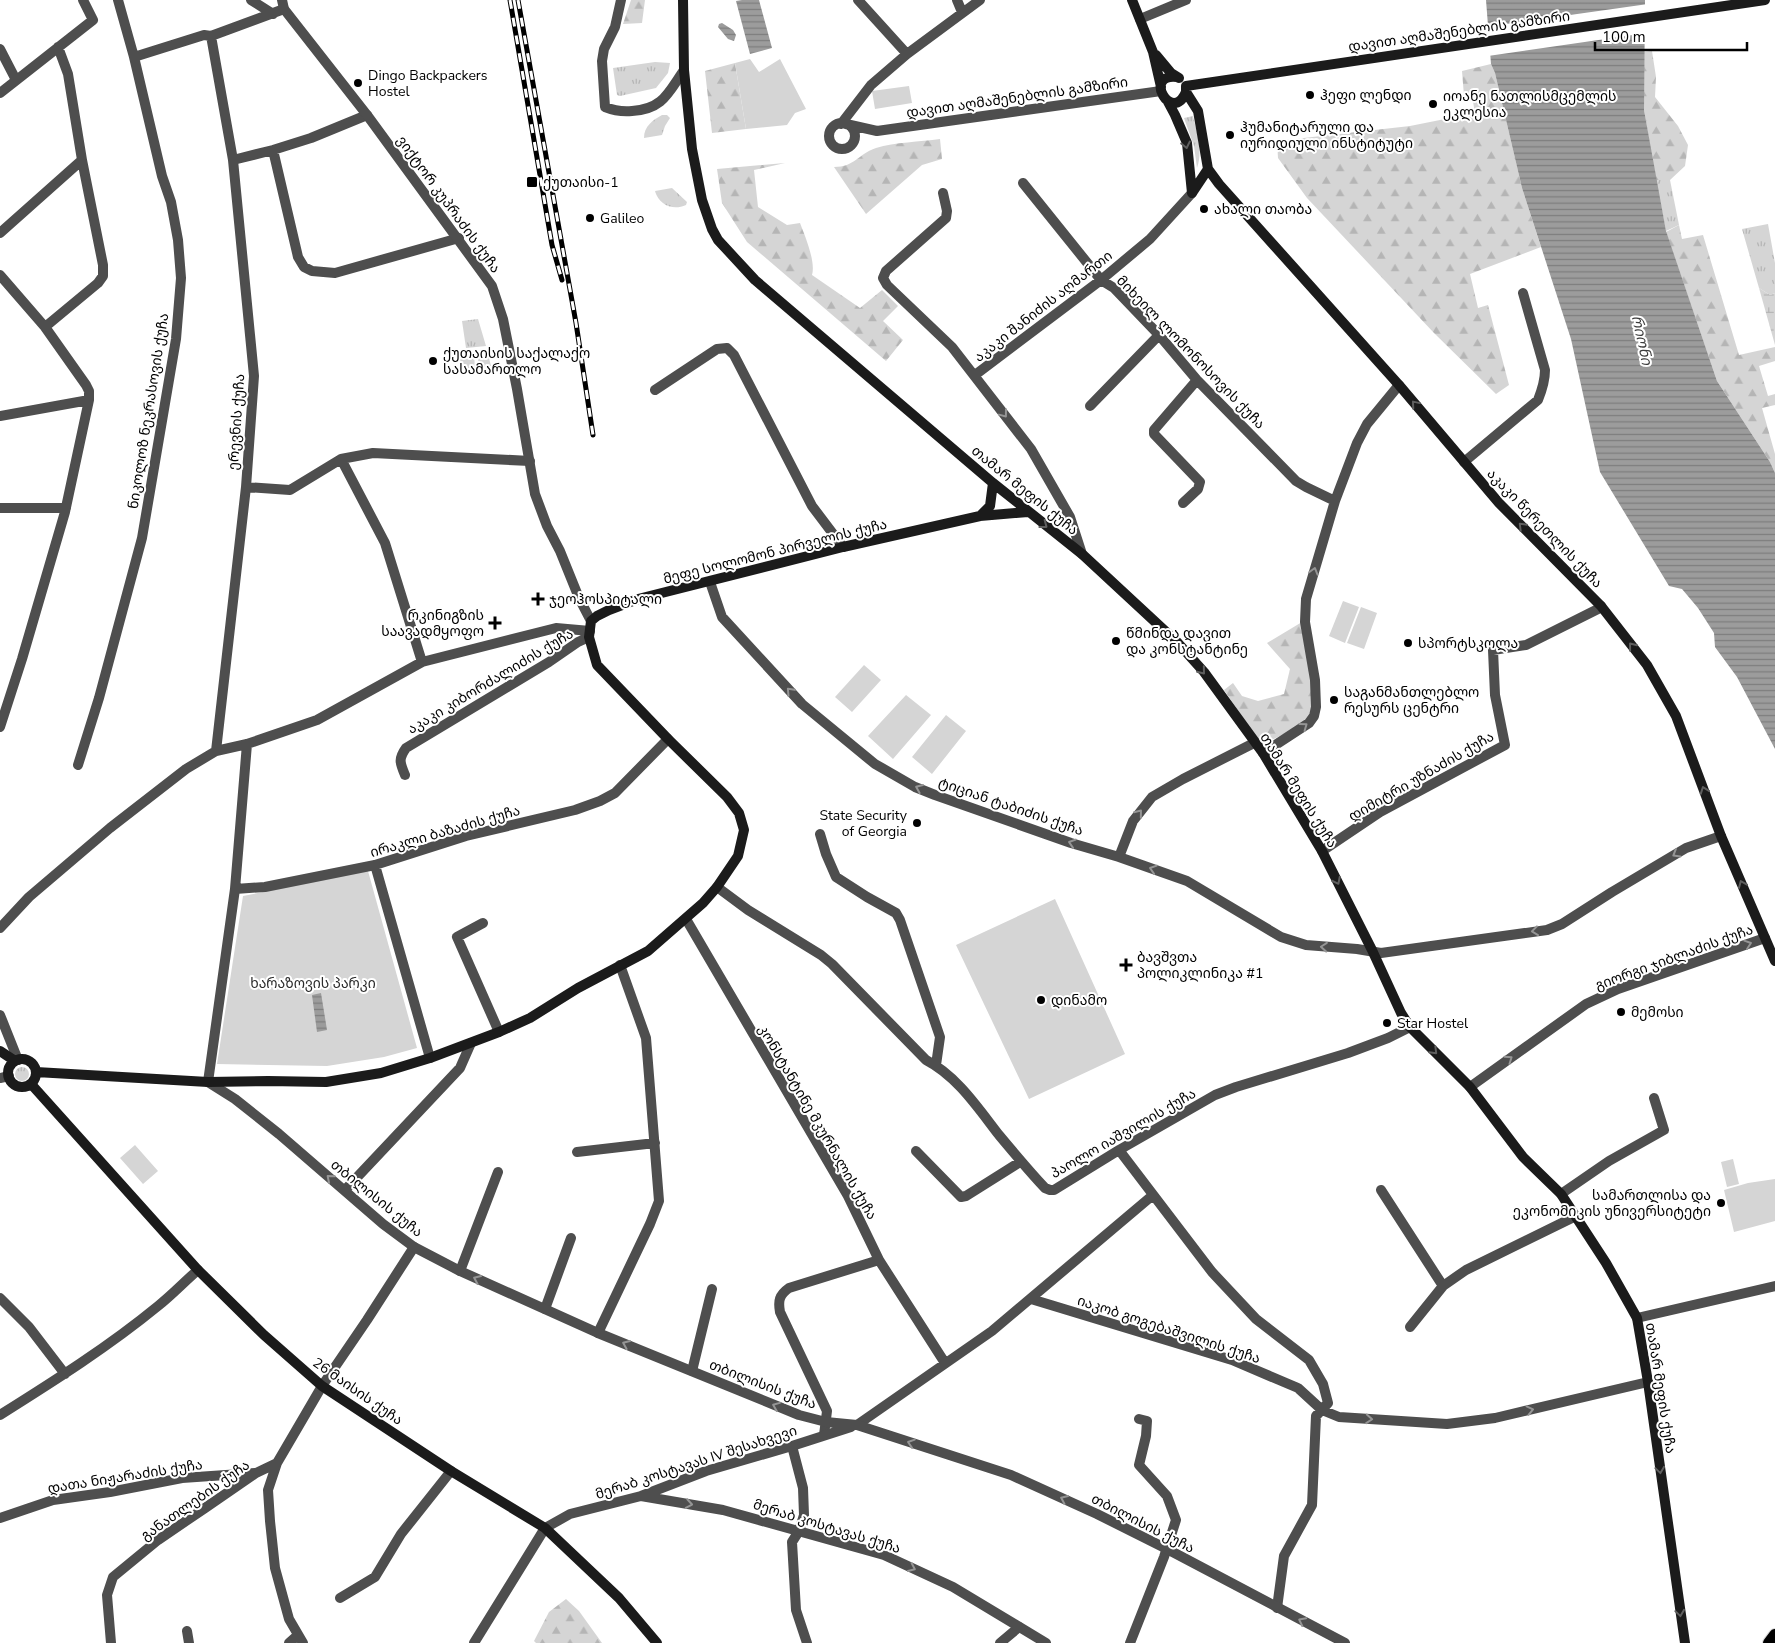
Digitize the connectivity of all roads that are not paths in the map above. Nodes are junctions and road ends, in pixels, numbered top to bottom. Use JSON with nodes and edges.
{"nodes":[{"id":1,"x":83,"y":0,"type":"edge"},
{"id":2,"x":118,"y":0,"type":"edge"},
{"id":3,"x":251,"y":0,"type":"edge"},
{"id":4,"x":621,"y":0,"type":"edge"},
{"id":5,"x":682,"y":0,"type":"edge"},
{"id":6,"x":858,"y":0,"type":"edge"},
{"id":7,"x":957,"y":0,"type":"edge"},
{"id":8,"x":980,"y":0,"type":"edge"},
{"id":9,"x":1132,"y":0,"type":"edge"},
{"id":10,"x":1186,"y":0,"type":"edge"},
{"id":11,"x":1765,"y":0,"type":"edge"},
{"id":12,"x":283,"y":4,"type":"edge"},
{"id":13,"x":962,"y":12,"type":"junction"},
{"id":14,"x":273,"y":14,"type":"junction"},
{"id":15,"x":1140,"y":19,"type":"junction"},
{"id":16,"x":212,"y":36,"type":"junction"},
{"id":17,"x":58,"y":47,"type":"junction"},
{"id":18,"x":0,"y":49,"type":"edge"},
{"id":19,"x":1154,"y":52,"type":"junction"},
{"id":20,"x":907,"y":54,"type":"junction"},
{"id":21,"x":134,"y":57,"type":"junction"},
{"id":22,"x":684,"y":70,"type":"junction"},
{"id":23,"x":1177,"y":77,"type":"junction"},
{"id":24,"x":16,"y":80,"type":"junction"},
{"id":25,"x":1186,"y":89,"type":"junction"},
{"id":26,"x":0,"y":93,"type":"edge"},
{"id":27,"x":1163,"y":93,"type":"junction"},
{"id":28,"x":367,"y":115,"type":"junction"},
{"id":29,"x":844,"y":124,"type":"junction"},
{"id":30,"x":876,"y":131,"type":"junction"},
{"id":31,"x":851,"y":146,"type":"junction"},
{"id":32,"x":273,"y":150,"type":"junction"},
{"id":33,"x":82,"y":160,"type":"junction"},
{"id":34,"x":232,"y":160,"type":"junction"},
{"id":35,"x":1208,"y":169,"type":"junction"},
{"id":36,"x":1023,"y":183,"type":"dead end"},
{"id":37,"x":943,"y":193,"type":"dead end"},
{"id":38,"x":1192,"y":193,"type":"junction"},
{"id":39,"x":0,"y":233,"type":"edge"},
{"id":40,"x":458,"y":238,"type":"junction"},
{"id":41,"x":0,"y":275,"type":"edge"},
{"id":42,"x":1101,"y":280,"type":"junction"},
{"id":43,"x":1523,"y":293,"type":"dead end"},
{"id":44,"x":45,"y":327,"type":"junction"},
{"id":45,"x":1159,"y":335,"type":"junction"},
{"id":46,"x":975,"y":375,"type":"junction"},
{"id":47,"x":1197,"y":380,"type":"junction"},
{"id":48,"x":1399,"y":385,"type":"junction"},
{"id":49,"x":655,"y":390,"type":"dead end"},
{"id":50,"x":89,"y":400,"type":"junction"},
{"id":51,"x":1090,"y":406,"type":"dead end"},
{"id":52,"x":0,"y":416,"type":"edge"},
{"id":53,"x":340,"y":459,"type":"junction"},
{"id":54,"x":530,"y":461,"type":"junction"},
{"id":55,"x":1464,"y":462,"type":"junction"},
{"id":56,"x":993,"y":483,"type":"junction"},
{"id":57,"x":246,"y":487,"type":"junction"},
{"id":58,"x":1335,"y":501,"type":"junction"},
{"id":59,"x":1183,"y":503,"type":"dead end"},
{"id":60,"x":0,"y":508,"type":"edge"},
{"id":61,"x":66,"y":508,"type":"junction"},
{"id":62,"x":1028,"y":512,"type":"junction"},
{"id":63,"x":980,"y":516,"type":"junction"},
{"id":64,"x":843,"y":547,"type":"junction"},
{"id":65,"x":1082,"y":554,"type":"junction"},
{"id":66,"x":710,"y":582,"type":"junction"},
{"id":67,"x":1601,"y":606,"type":"junction"},
{"id":68,"x":590,"y":630,"type":"junction"},
{"id":69,"x":422,"y":662,"type":"junction"},
{"id":70,"x":0,"y":727,"type":"edge"},
{"id":71,"x":668,"y":739,"type":"junction"},
{"id":72,"x":1254,"y":743,"type":"junction"},
{"id":73,"x":247,"y":744,"type":"junction"},
{"id":74,"x":216,"y":751,"type":"junction"},
{"id":75,"x":1263,"y":753,"type":"junction"},
{"id":76,"x":78,"y":765,"type":"dead end"},
{"id":77,"x":404,"y":775,"type":"dead end"},
{"id":78,"x":820,"y":834,"type":"dead end"},
{"id":79,"x":1721,"y":836,"type":"junction"},
{"id":80,"x":1322,"y":851,"type":"junction"},
{"id":81,"x":1119,"y":857,"type":"junction"},
{"id":82,"x":375,"y":865,"type":"junction"},
{"id":83,"x":717,"y":887,"type":"junction"},
{"id":84,"x":235,"y":889,"type":"junction"},
{"id":85,"x":686,"y":919,"type":"junction"},
{"id":86,"x":483,"y":923,"type":"dead end"},
{"id":87,"x":0,"y":928,"type":"edge"},
{"id":88,"x":1765,"y":938,"type":"junction"},
{"id":89,"x":1372,"y":950,"type":"junction"},
{"id":90,"x":1775,"y":962,"type":"edge"},
{"id":91,"x":620,"y":965,"type":"junction"},
{"id":92,"x":0,"y":1015,"type":"edge"},
{"id":93,"x":1410,"y":1027,"type":"junction"},
{"id":94,"x":499,"y":1032,"type":"junction"},
{"id":95,"x":471,"y":1044,"type":"junction"},
{"id":96,"x":0,"y":1050,"type":"edge"},
{"id":97,"x":430,"y":1058,"type":"junction"},
{"id":98,"x":936,"y":1065,"type":"junction"},
{"id":99,"x":8,"y":1068,"type":"edge"},
{"id":100,"x":36,"y":1072,"type":"junction"},
{"id":101,"x":208,"y":1082,"type":"junction"},
{"id":102,"x":31,"y":1084,"type":"junction"},
{"id":103,"x":1470,"y":1087,"type":"junction"},
{"id":104,"x":1654,"y":1098,"type":"dead end"},
{"id":105,"x":655,"y":1143,"type":"junction"},
{"id":106,"x":1119,"y":1150,"type":"junction"},
{"id":107,"x":916,"y":1151,"type":"dead end"},
{"id":108,"x":577,"y":1152,"type":"dead end"},
{"id":109,"x":1020,"y":1162,"type":"junction"},
{"id":110,"x":498,"y":1172,"type":"dead end"},
{"id":111,"x":345,"y":1190,"type":"junction"},
{"id":112,"x":1381,"y":1190,"type":"dead end"},
{"id":113,"x":1561,"y":1194,"type":"junction"},
{"id":114,"x":1153,"y":1196,"type":"junction"},
{"id":115,"x":1576,"y":1216,"type":"junction"},
{"id":116,"x":571,"y":1238,"type":"dead end"},
{"id":117,"x":414,"y":1247,"type":"junction"},
{"id":118,"x":879,"y":1260,"type":"junction"},
{"id":119,"x":198,"y":1270,"type":"junction"},
{"id":120,"x":460,"y":1271,"type":"junction"},
{"id":121,"x":1443,"y":1286,"type":"junction"},
{"id":122,"x":1775,"y":1286,"type":"edge"},
{"id":123,"x":712,"y":1289,"type":"dead end"},
{"id":124,"x":0,"y":1298,"type":"edge"},
{"id":125,"x":1031,"y":1299,"type":"junction"},
{"id":126,"x":545,"y":1309,"type":"junction"},
{"id":127,"x":1637,"y":1318,"type":"junction"},
{"id":128,"x":1410,"y":1327,"type":"dead end"},
{"id":129,"x":598,"y":1333,"type":"junction"},
{"id":130,"x":945,"y":1363,"type":"junction"},
{"id":131,"x":692,"y":1371,"type":"junction"},
{"id":132,"x":65,"y":1374,"type":"junction"},
{"id":133,"x":1648,"y":1382,"type":"junction"},
{"id":134,"x":322,"y":1386,"type":"junction"},
{"id":135,"x":1322,"y":1410,"type":"junction"},
{"id":136,"x":0,"y":1415,"type":"edge"},
{"id":137,"x":1140,"y":1419,"type":"dead end"},
{"id":138,"x":826,"y":1422,"type":"junction"},
{"id":139,"x":857,"y":1425,"type":"junction"},
{"id":140,"x":824,"y":1435,"type":"junction"},
{"id":141,"x":792,"y":1446,"type":"junction"},
{"id":142,"x":278,"y":1463,"type":"junction"},
{"id":143,"x":451,"y":1471,"type":"junction"},
{"id":144,"x":256,"y":1473,"type":"junction"},
{"id":145,"x":641,"y":1496,"type":"junction"},
{"id":146,"x":0,"y":1518,"type":"edge"},
{"id":147,"x":545,"y":1528,"type":"junction"},
{"id":148,"x":799,"y":1532,"type":"junction"},
{"id":149,"x":1167,"y":1549,"type":"junction"},
{"id":150,"x":340,"y":1598,"type":"dead end"},
{"id":151,"x":1277,"y":1608,"type":"junction"},
{"id":152,"x":1019,"y":1627,"type":"junction"},
{"id":153,"x":187,"y":1631,"type":"dead end"},
{"id":154,"x":1775,"y":1635,"type":"edge"},
{"id":155,"x":300,"y":1639,"type":"edge"},
{"id":156,"x":111,"y":1643,"type":"edge"},
{"id":157,"x":189,"y":1643,"type":"edge"},
{"id":158,"x":289,"y":1643,"type":"edge"},
{"id":159,"x":474,"y":1643,"type":"edge"},
{"id":160,"x":657,"y":1643,"type":"edge"},
{"id":161,"x":807,"y":1643,"type":"edge"},
{"id":162,"x":1000,"y":1643,"type":"edge"},
{"id":163,"x":1046,"y":1643,"type":"edge"},
{"id":164,"x":1130,"y":1643,"type":"edge"},
{"id":165,"x":1345,"y":1643,"type":"edge"},
{"id":166,"x":1685,"y":1643,"type":"edge"},
{"id":167,"x":1769,"y":1643,"type":"edge"}],
"edges":[{"from":1,"to":17,"type":"street"},
{"from":2,"to":21,"type":"street","name":"ნიკოლოზ ნეკრასოვის ქუჩა"},
{"from":3,"to":14,"type":"street"},
{"from":4,"to":22,"type":"street"},
{"from":5,"to":22,"type":"main road","name":"თამარ მეფის ქუჩა"},
{"from":6,"to":20,"type":"street"},
{"from":7,"to":13,"type":"street"},
{"from":8,"to":13,"type":"street"},
{"from":9,"to":15,"type":"main road"},
{"from":10,"to":15,"type":"street"},
{"from":11,"to":25,"type":"main road","name":"დავით აღმაშენებლის გამზირი"},
{"from":12,"to":14,"type":"street"},
{"from":12,"to":28,"type":"street","name":"ვიქტორ კუპრაძის ქუჩა"},
{"from":13,"to":20,"type":"street"},
{"from":14,"to":16,"type":"street"},
{"from":15,"to":19,"type":"main road"},
{"from":16,"to":21,"type":"street"},
{"from":16,"to":34,"type":"street","name":"ერევნის ქუჩა"},
{"from":17,"to":24,"type":"street"},
{"from":17,"to":33,"type":"street"},
{"from":18,"to":24,"type":"street"},
{"from":19,"to":23,"type":"main road"},
{"from":19,"to":27,"type":"main road"},
{"from":20,"to":29,"type":"street"},
{"from":21,"to":76,"type":"street","name":"ნიკოლოზ ნეკრასოვის ქუჩა"},
{"from":22,"to":56,"type":"main road","name":"თამარ მეფის ქუჩა"},
{"from":23,"to":25,"type":"main road"},
{"from":23,"to":27,"type":"main road"},
{"from":24,"to":26,"type":"street"},
{"from":25,"to":27,"type":"main road"},
{"from":25,"to":35,"type":"main road","name":"აკაკი წერეთლის ქუჩა"},
{"from":27,"to":30,"type":"street","name":"დავით აღმაშენებლის გამზირი"},
{"from":27,"to":38,"type":"main road","one_way":true},
{"from":28,"to":32,"type":"street"},
{"from":28,"to":40,"type":"street","name":"ვიქტორ კუპრაძის ქუჩა"},
{"from":29,"to":30,"type":"street","name":"დავით აღმაშენებლის გამზირი"},
{"from":29,"to":31,"type":"street"},
{"from":29,"to":31,"type":"street"},
{"from":30,"to":31,"type":"street","name":"დავით აღმაშენებლის გამზირი"},
{"from":32,"to":34,"type":"street"},
{"from":32,"to":40,"type":"street"},
{"from":33,"to":39,"type":"street"},
{"from":33,"to":44,"type":"street"},
{"from":34,"to":57,"type":"street","name":"ერევნის ქუჩა"},
{"from":35,"to":38,"type":"main road"},
{"from":35,"to":48,"type":"main road","name":"აკაკი წერეთლის ქუჩა"},
{"from":36,"to":42,"type":"street","name":"მიხეილ ლომონოსოვის ქუჩა"},
{"from":37,"to":46,"type":"street"},
{"from":38,"to":42,"type":"street","name":"აკაკი შანიძის აღმართი"},
{"from":40,"to":54,"type":"street","name":"ვიქტორ კუპრაძის ქუჩა"},
{"from":41,"to":44,"type":"street"},
{"from":42,"to":45,"type":"street","name":"მიხეილ ლომონოსოვის ქუჩა"},
{"from":42,"to":46,"type":"street","name":"აკაკი შანიძის აღმართი"},
{"from":43,"to":55,"type":"street"},
{"from":44,"to":50,"type":"street"},
{"from":45,"to":47,"type":"street","name":"მიხეილ ლომონოსოვის ქუჩა"},
{"from":45,"to":51,"type":"street"},
{"from":46,"to":65,"type":"street","name":"აკაკი შანიძის აღმართი","one_way":true},
{"from":47,"to":58,"type":"street","name":"მიხეილ ლომონოსოვის ქუჩა"},
{"from":47,"to":59,"type":"street"},
{"from":55,"to":48,"type":"main road","name":"აკაკი წერეთლის ქუჩა","one_way":true},
{"from":48,"to":58,"type":"street"},
{"from":49,"to":64,"type":"street"},
{"from":50,"to":52,"type":"street"},
{"from":50,"to":61,"type":"street"},
{"from":53,"to":54,"type":"street"},
{"from":53,"to":57,"type":"street"},
{"from":53,"to":69,"type":"street"},
{"from":54,"to":68,"type":"street","name":"ვიქტორ კუპრაძის ქუჩა"},
{"from":67,"to":55,"type":"main road","name":"აკაკი წერეთლის ქუჩა","one_way":true},
{"from":56,"to":62,"type":"main road","name":"თამარ მეფის ქუჩა"},
{"from":56,"to":63,"type":"main road"},
{"from":57,"to":74,"type":"street","name":"ერევნის ქუჩა"},
{"from":75,"to":58,"type":"street","one_way":true},
{"from":60,"to":61,"type":"street"},
{"from":61,"to":70,"type":"street"},
{"from":62,"to":63,"type":"main road","name":"მეფე სოლომონ პირველის ქუჩა"},
{"from":62,"to":65,"type":"main road","name":"თამარ მეფის ქუჩა","one_way":true},
{"from":63,"to":64,"type":"main road","name":"მეფე სოლომონ პირველის ქუჩა"},
{"from":64,"to":66,"type":"main road","name":"მეფე სოლომონ პირველის ქუჩა"},
{"from":65,"to":72,"type":"main road","name":"თამარ მეფის ქუჩა","one_way":true},
{"from":66,"to":68,"type":"main road","name":"მეფე სოლომონ პირველის ქუჩა"},
{"from":81,"to":66,"type":"street","name":"ტიციან ტაბიძის ქუჩა","one_way":true},
{"from":79,"to":67,"type":"main road","name":"აკაკი წერეთლის ქუჩა","one_way":true},
{"from":67,"to":80,"type":"street","name":"დიმიტრი უზნაძის ქუჩა"},
{"from":68,"to":69,"type":"street"},
{"from":68,"to":71,"type":"main road"},
{"from":68,"to":77,"type":"street","name":"აკაკი კიბორძალიძის ქუჩა"},
{"from":69,"to":73,"type":"street"},
{"from":71,"to":82,"type":"street","name":"ირაკლი ბაზაძის ქუჩა"},
{"from":71,"to":83,"type":"main road"},
{"from":72,"to":75,"type":"main road","name":"თამარ მეფის ქუჩა"},
{"from":81,"to":72,"type":"street","one_way":true},
{"from":73,"to":74,"type":"street"},
{"from":73,"to":84,"type":"street"},
{"from":74,"to":87,"type":"street"},
{"from":75,"to":80,"type":"main road","name":"თამარ მეფის ქუჩა"},
{"from":78,"to":98,"type":"street"},
{"from":88,"to":79,"type":"main road","name":"აკაკი წერეთლის ქუჩა","one_way":true},
{"from":79,"to":89,"type":"street","name":"ტიციან ტაბიძის ქუჩა","one_way":true},
{"from":80,"to":89,"type":"main road","name":"თამარ მეფის ქუჩა","one_way":true},
{"from":89,"to":81,"type":"street","name":"ტიციან ტაბიძის ქუჩა","one_way":true},
{"from":82,"to":84,"type":"street","name":"ირაკლი ბაზაძის ქუჩა"},
{"from":82,"to":97,"type":"street"},
{"from":83,"to":85,"type":"main road"},
{"from":83,"to":98,"type":"street","name":"პაოლო იაშვილის ქუჩა"},
{"from":84,"to":101,"type":"street"},
{"from":85,"to":91,"type":"main road"},
{"from":85,"to":118,"type":"street","name":"კონსტანტინე მკურნალის ქუჩა"},
{"from":86,"to":94,"type":"street"},
{"from":88,"to":90,"type":"main road","name":"აკაკი წერეთლის ქუჩა"},
{"from":103,"to":88,"type":"street","name":"გიორგი ჯიბლაძის ქუჩა","one_way":true},
{"from":89,"to":93,"type":"main road","name":"თამარ მეფის ქუჩა"},
{"from":91,"to":94,"type":"main road"},
{"from":91,"to":105,"type":"street"},
{"from":92,"to":99,"type":"street"},
{"from":93,"to":103,"type":"main road","name":"თამარ მეფის ქუჩა","one_way":true},
{"from":93,"to":106,"type":"street","name":"პაოლო იაშვილის ქუჩა"},
{"from":94,"to":95,"type":"main road"},
{"from":95,"to":97,"type":"main road"},
{"from":95,"to":111,"type":"street"},
{"from":96,"to":99,"type":"main road"},
{"from":97,"to":101,"type":"main road"},
{"from":98,"to":109,"type":"street","name":"პაოლო იაშვილის ქუჩა"},
{"from":99,"to":100,"type":"main road"},
{"from":99,"to":102,"type":"main road"},
{"from":100,"to":101,"type":"main road"},
{"from":100,"to":102,"type":"main road"},
{"from":111,"to":101,"type":"street","name":"თბილისის ქუჩა","one_way":true},
{"from":102,"to":119,"type":"main road","name":"26 მაისის ქუჩა"},
{"from":103,"to":113,"type":"main road","name":"თამარ მეფის ქუჩა"},
{"from":104,"to":113,"type":"street"},
{"from":105,"to":108,"type":"street"},
{"from":105,"to":129,"type":"street"},
{"from":106,"to":109,"type":"street","name":"პაოლო იაშვილის ქუჩა"},
{"from":106,"to":114,"type":"street"},
{"from":107,"to":109,"type":"street"},
{"from":110,"to":120,"type":"street"},
{"from":111,"to":117,"type":"street","name":"თბილისის ქუჩა"},
{"from":112,"to":121,"type":"street"},
{"from":113,"to":115,"type":"main road","name":"თამარ მეფის ქუჩა"},
{"from":114,"to":125,"type":"street"},
{"from":114,"to":135,"type":"street"},
{"from":115,"to":121,"type":"street"},
{"from":115,"to":127,"type":"main road","name":"თამარ მეფის ქუჩა"},
{"from":116,"to":126,"type":"street"},
{"from":117,"to":120,"type":"street","name":"თბილისის ქუჩა"},
{"from":117,"to":134,"type":"street"},
{"from":118,"to":130,"type":"street","name":"კონსტანტინე მკურნალის ქუჩა"},
{"from":118,"to":138,"type":"street"},
{"from":119,"to":132,"type":"street"},
{"from":119,"to":134,"type":"main road","name":"26 მაისის ქუჩა"},
{"from":126,"to":120,"type":"street","name":"თბილისის ქუჩა","one_way":true},
{"from":121,"to":128,"type":"street"},
{"from":122,"to":127,"type":"street"},
{"from":123,"to":131,"type":"street"},
{"from":124,"to":132,"type":"street"},
{"from":125,"to":130,"type":"street"},
{"from":125,"to":135,"type":"street","name":"იაკობ გოგებაშვილის ქუჩა"},
{"from":126,"to":129,"type":"street","name":"თბილისის ქუჩა"},
{"from":127,"to":133,"type":"main road","name":"თამარ მეფის ქუჩა"},
{"from":131,"to":129,"type":"street","name":"თბილისის ქუჩა","one_way":true},
{"from":130,"to":139,"type":"street"},
{"from":138,"to":131,"type":"street","name":"თბილისის ქუჩა","one_way":true},
{"from":132,"to":136,"type":"street"},
{"from":135,"to":133,"type":"street","name":"იაკობ გოგებაშვილის ქუჩა","one_way":true},
{"from":133,"to":166,"type":"main road","name":"თამარ მეფის ქუჩა","one_way":true},
{"from":134,"to":142,"type":"street"},
{"from":134,"to":143,"type":"main road","name":"26 მაისის ქუჩა"},
{"from":135,"to":151,"type":"street"},
{"from":137,"to":149,"type":"street"},
{"from":138,"to":139,"type":"street","name":"თბილისის ქუჩა"},
{"from":138,"to":140,"type":"street"},
{"from":139,"to":140,"type":"street","name":"მერაბ კოსტავას IV შესახვევი"},
{"from":149,"to":139,"type":"street","name":"თბილისის ქუჩა","one_way":true},
{"from":140,"to":141,"type":"street","name":"მერაბ კოსტავას IV შესახვევი"},
{"from":141,"to":145,"type":"street","name":"მერაბ კოსტავას IV შესახვევი"},
{"from":141,"to":148,"type":"street"},
{"from":142,"to":144,"type":"street","name":"განათლების ქუჩა"},
{"from":142,"to":155,"type":"street"},
{"from":143,"to":147,"type":"main road","name":"26 მაისის ქუჩა"},
{"from":143,"to":150,"type":"street"},
{"from":144,"to":146,"type":"street","name":"დათა ნიჟარაძის ქუჩა"},
{"from":144,"to":156,"type":"street","name":"განათლების ქუჩა"},
{"from":145,"to":147,"type":"street","name":"მერაბ კოსტავას IV შესახვევი"},
{"from":145,"to":148,"type":"street","name":"მერაბ კოსტავას ქუჩა","one_way":true},
{"from":147,"to":159,"type":"street"},
{"from":147,"to":160,"type":"main road","name":"26 მაისის ქუჩა"},
{"from":148,"to":152,"type":"street","name":"მერაბ კოსტავას ქუჩა","one_way":true},
{"from":148,"to":161,"type":"street"},
{"from":149,"to":151,"type":"street","name":"თბილისის ქუჩა"},
{"from":149,"to":164,"type":"street"},
{"from":165,"to":151,"type":"street","name":"თბილისის ქუჩა","one_way":true},
{"from":152,"to":162,"type":"street"},
{"from":152,"to":163,"type":"street","name":"მერაბ კოსტავას ქუჩა"},
{"from":153,"to":157,"type":"street"},
{"from":154,"to":167,"type":"main road"},
{"from":155,"to":158,"type":"street"}]}
